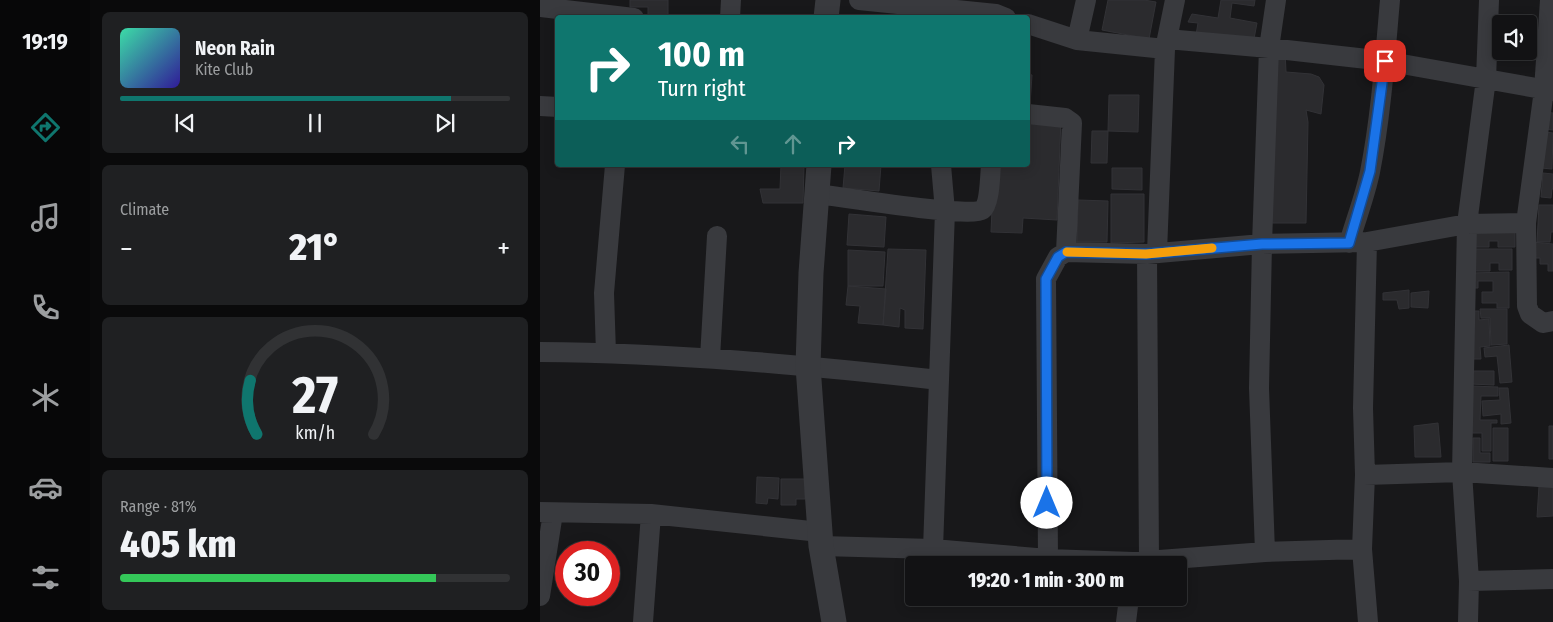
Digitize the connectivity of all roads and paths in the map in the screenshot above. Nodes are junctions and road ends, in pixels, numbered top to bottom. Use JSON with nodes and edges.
{"nodes":[{"id":1,"x":731,"y":0,"type":"edge"},
{"id":2,"x":828,"y":0,"type":"edge"},
{"id":3,"x":859,"y":0,"type":"edge"},
{"id":4,"x":1086,"y":0,"type":"edge"},
{"id":5,"x":1175,"y":0,"type":"edge"},
{"id":6,"x":1276,"y":0,"type":"edge"},
{"id":7,"x":1390,"y":0,"type":"edge"},
{"id":8,"x":1490,"y":0,"type":"edge"},
{"id":9,"x":1550,"y":0,"type":"edge"},
{"id":10,"x":540,"y":8,"type":"edge"},
{"id":11,"x":628,"y":11,"type":"edge"},
{"id":12,"x":1000,"y":11,"type":"edge"},
{"id":13,"x":730,"y":15,"type":"edge"},
{"id":14,"x":826,"y":15,"type":"edge"},
{"id":15,"x":1030,"y":25,"type":"edge"},
{"id":16,"x":1077,"y":40,"type":"junction"},
{"id":17,"x":1166,"y":44,"type":"junction"},
{"id":18,"x":1269,"y":48,"type":"junction"},
{"id":19,"x":1385,"y":61,"type":"junction"},
{"id":20,"x":1486,"y":79,"type":"junction"},
{"id":21,"x":1548,"y":90,"type":"edge"},
{"id":22,"x":540,"y":106,"type":"edge"},
{"id":23,"x":555,"y":107,"type":"edge"},
{"id":24,"x":1030,"y":114,"type":"edge"},
{"id":25,"x":616,"y":167,"type":"edge"},
{"id":26,"x":819,"y":167,"type":"edge"},
{"id":27,"x":941,"y":167,"type":"edge"},
{"id":28,"x":991,"y":167,"type":"edge"},
{"id":29,"x":818,"y":194,"type":"junction"},
{"id":30,"x":945,"y":211,"type":"junction"},
{"id":31,"x":1526,"y":223,"type":"junction"},
{"id":32,"x":1467,"y":224,"type":"junction"},
{"id":33,"x":717,"y":236,"type":"dead end"},
{"id":34,"x":1358,"y":242,"type":"junction"},
{"id":35,"x":1262,"y":244,"type":"junction"},
{"id":36,"x":1066,"y":252,"type":"junction"},
{"id":37,"x":1152,"y":253,"type":"junction"},
{"id":38,"x":1553,"y":321,"type":"edge"},
{"id":39,"x":540,"y":352,"type":"edge"},
{"id":40,"x":606,"y":353,"type":"junction"},
{"id":41,"x":710,"y":358,"type":"junction"},
{"id":42,"x":808,"y":366,"type":"junction"},
{"id":43,"x":939,"y":380,"type":"junction"},
{"id":44,"x":1462,"y":472,"type":"junction"},
{"id":45,"x":1366,"y":475,"type":"junction"},
{"id":46,"x":1553,"y":478,"type":"edge"},
{"id":47,"x":546,"y":512,"type":"edge"},
{"id":48,"x":650,"y":514,"type":"junction"},
{"id":49,"x":821,"y":539,"type":"junction"},
{"id":50,"x":933,"y":549,"type":"junction"},
{"id":51,"x":1362,"y":549,"type":"junction"},
{"id":52,"x":1265,"y":552,"type":"junction"},
{"id":53,"x":1014,"y":556,"type":"edge"},
{"id":54,"x":1048,"y":556,"type":"edge"},
{"id":55,"x":1138,"y":556,"type":"edge"},
{"id":56,"x":1187,"y":559,"type":"edge"},
{"id":57,"x":1553,"y":579,"type":"edge"},
{"id":58,"x":1469,"y":581,"type":"junction"},
{"id":59,"x":540,"y":596,"type":"edge"},
{"id":60,"x":1128,"y":606,"type":"edge"},
{"id":61,"x":643,"y":622,"type":"edge"},
{"id":62,"x":834,"y":622,"type":"edge"},
{"id":63,"x":1126,"y":622,"type":"edge"},
{"id":64,"x":1368,"y":622,"type":"edge"},
{"id":65,"x":1468,"y":622,"type":"edge"}],
"edges":[{"from":1,"to":13,"type":"street"},
{"from":2,"to":14,"type":"street"},
{"from":3,"to":12,"type":"street"},
{"from":4,"to":16,"type":"street"},
{"from":5,"to":17,"type":"street"},
{"from":6,"to":18,"type":"street"},
{"from":7,"to":19,"type":"street"},
{"from":8,"to":20,"type":"street"},
{"from":9,"to":21,"type":"street"},
{"from":10,"to":11,"type":"street"},
{"from":15,"to":16,"type":"street"},
{"from":16,"to":17,"type":"street"},
{"from":17,"to":18,"type":"street"},
{"from":17,"to":37,"type":"street"},
{"from":18,"to":19,"type":"street"},
{"from":18,"to":35,"type":"street"},
{"from":19,"to":20,"type":"street"},
{"from":19,"to":34,"type":"street"},
{"from":20,"to":21,"type":"street"},
{"from":20,"to":32,"type":"street"},
{"from":21,"to":31,"type":"street"},
{"from":22,"to":23,"type":"street"},
{"from":24,"to":36,"type":"street"},
{"from":25,"to":40,"type":"street"},
{"from":26,"to":29,"type":"street"},
{"from":27,"to":30,"type":"street"},
{"from":28,"to":30,"type":"street"},
{"from":29,"to":30,"type":"street"},
{"from":29,"to":42,"type":"street"},
{"from":30,"to":43,"type":"street"},
{"from":31,"to":32,"type":"street"},
{"from":31,"to":38,"type":"street"},
{"from":32,"to":34,"type":"street"},
{"from":32,"to":44,"type":"street"},
{"from":33,"to":41,"type":"street"},
{"from":34,"to":35,"type":"street"},
{"from":34,"to":45,"type":"street"},
{"from":35,"to":37,"type":"street"},
{"from":35,"to":52,"type":"street"},
{"from":36,"to":37,"type":"street"},
{"from":36,"to":54,"type":"street"},
{"from":37,"to":55,"type":"street"},
{"from":39,"to":40,"type":"street"},
{"from":40,"to":41,"type":"street"},
{"from":41,"to":42,"type":"street"},
{"from":42,"to":43,"type":"street"},
{"from":42,"to":49,"type":"street"},
{"from":43,"to":50,"type":"street"},
{"from":44,"to":45,"type":"street"},
{"from":44,"to":46,"type":"street"},
{"from":44,"to":58,"type":"street"},
{"from":45,"to":51,"type":"street"},
{"from":47,"to":48,"type":"street"},
{"from":47,"to":59,"type":"street"},
{"from":48,"to":49,"type":"street"},
{"from":48,"to":61,"type":"street"},
{"from":49,"to":50,"type":"street"},
{"from":49,"to":62,"type":"street"},
{"from":50,"to":53,"type":"street"},
{"from":51,"to":52,"type":"street"},
{"from":51,"to":64,"type":"street"},
{"from":52,"to":56,"type":"street"},
{"from":57,"to":58,"type":"street"},
{"from":58,"to":65,"type":"street"},
{"from":60,"to":63,"type":"street"}]}
